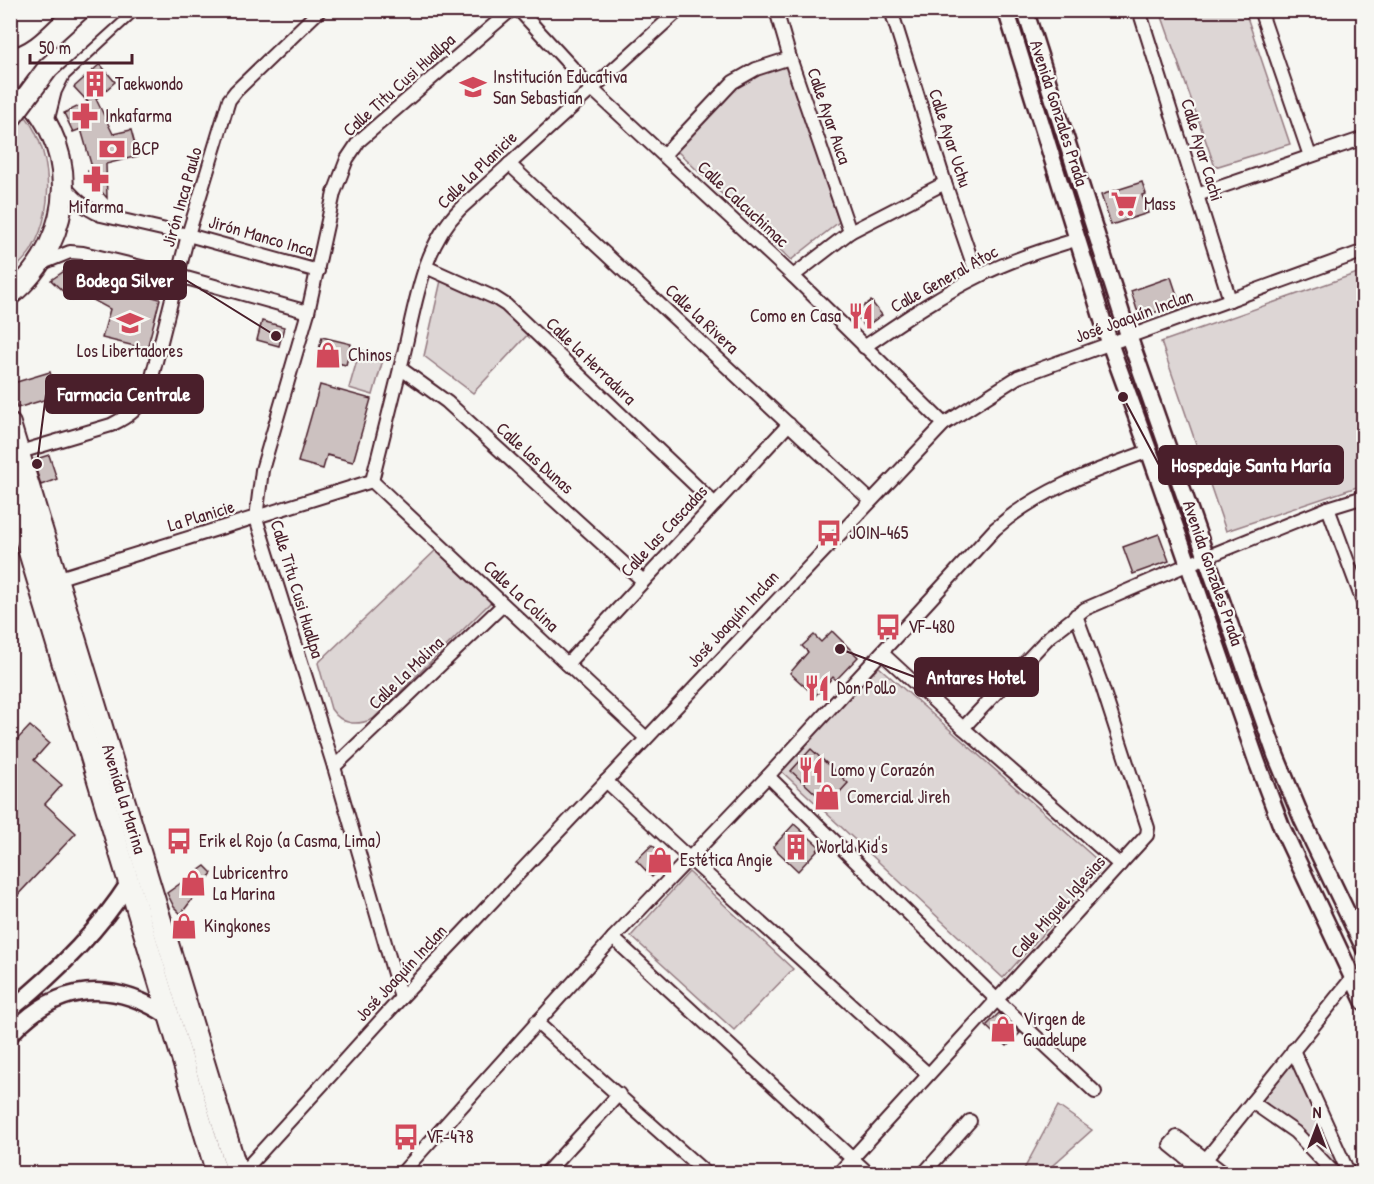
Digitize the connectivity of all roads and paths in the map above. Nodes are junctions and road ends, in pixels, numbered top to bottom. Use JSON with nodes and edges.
{"nodes":[{"id":1,"x":78,"y":10,"type":"edge"},
{"id":2,"x":96,"y":10,"type":"edge"},
{"id":3,"x":112,"y":10,"type":"edge"},
{"id":4,"x":127,"y":10,"type":"edge"},
{"id":5,"x":320,"y":10,"type":"edge"},
{"id":6,"x":511,"y":10,"type":"edge"},
{"id":7,"x":519,"y":10,"type":"edge"},
{"id":8,"x":678,"y":10,"type":"edge"},
{"id":9,"x":777,"y":10,"type":"edge"},
{"id":10,"x":891,"y":10,"type":"edge"},
{"id":11,"x":1005,"y":10,"type":"edge"},
{"id":12,"x":1025,"y":10,"type":"edge"},
{"id":13,"x":1139,"y":10,"type":"edge"},
{"id":14,"x":1260,"y":10,"type":"edge"},
{"id":15,"x":790,"y":58,"type":"junction"},
{"id":16,"x":10,"y":59,"type":"edge"},
{"id":17,"x":10,"y":82,"type":"edge"},
{"id":18,"x":591,"y":88,"type":"junction"},
{"id":19,"x":44,"y":118,"type":"junction"},
{"id":20,"x":10,"y":119,"type":"edge"},
{"id":21,"x":1364,"y":138,"type":"edge"},
{"id":22,"x":664,"y":155,"type":"junction"},
{"id":23,"x":1310,"y":156,"type":"junction"},
{"id":24,"x":509,"y":164,"type":"junction"},
{"id":25,"x":945,"y":183,"type":"junction"},
{"id":26,"x":63,"y":185,"type":"junction"},
{"id":27,"x":1197,"y":195,"type":"junction"},
{"id":28,"x":850,"y":232,"type":"junction"},
{"id":29,"x":188,"y":235,"type":"junction"},
{"id":30,"x":1079,"y":239,"type":"junction"},
{"id":31,"x":1364,"y":251,"type":"edge"},
{"id":32,"x":40,"y":264,"type":"junction"},
{"id":33,"x":426,"y":267,"type":"junction"},
{"id":34,"x":318,"y":271,"type":"junction"},
{"id":35,"x":178,"y":276,"type":"junction"},
{"id":36,"x":793,"y":276,"type":"junction"},
{"id":37,"x":977,"y":276,"type":"junction"},
{"id":38,"x":10,"y":295,"type":"edge"},
{"id":39,"x":1230,"y":300,"type":"junction"},
{"id":40,"x":308,"y":312,"type":"junction"},
{"id":41,"x":1129,"y":337,"type":"junction"},
{"id":42,"x":1110,"y":344,"type":"junction"},
{"id":43,"x":864,"y":347,"type":"junction"},
{"id":44,"x":400,"y":368,"type":"junction"},
{"id":45,"x":10,"y":424,"type":"edge"},
{"id":46,"x":789,"y":424,"type":"junction"},
{"id":47,"x":944,"y":424,"type":"junction"},
{"id":48,"x":1149,"y":451,"type":"junction"},
{"id":49,"x":20,"y":452,"type":"junction"},
{"id":50,"x":372,"y":481,"type":"junction"},
{"id":51,"x":10,"y":489,"type":"edge"},
{"id":52,"x":1364,"y":497,"type":"edge"},
{"id":53,"x":870,"y":500,"type":"junction"},
{"id":54,"x":715,"y":504,"type":"junction"},
{"id":55,"x":1328,"y":508,"type":"junction"},
{"id":56,"x":256,"y":518,"type":"junction"},
{"id":57,"x":1207,"y":556,"type":"junction"},
{"id":58,"x":1189,"y":564,"type":"junction"},
{"id":59,"x":642,"y":580,"type":"junction"},
{"id":60,"x":49,"y":582,"type":"junction"},
{"id":61,"x":503,"y":605,"type":"junction"},
{"id":62,"x":1364,"y":605,"type":"edge"},
{"id":63,"x":1076,"y":615,"type":"junction"},
{"id":64,"x":882,"y":653,"type":"junction"},
{"id":65,"x":567,"y":664,"type":"junction"},
{"id":66,"x":963,"y":728,"type":"junction"},
{"id":67,"x":646,"y":738,"type":"junction"},
{"id":68,"x":334,"y":767,"type":"junction"},
{"id":69,"x":768,"y":776,"type":"junction"},
{"id":70,"x":606,"y":781,"type":"junction"},
{"id":71,"x":1318,"y":852,"type":"junction"},
{"id":72,"x":690,"y":859,"type":"junction"},
{"id":73,"x":1299,"y":862,"type":"junction"},
{"id":74,"x":1119,"y":866,"type":"junction"},
{"id":75,"x":129,"y":883,"type":"junction"},
{"id":76,"x":613,"y":938,"type":"junction"},
{"id":77,"x":1364,"y":948,"type":"edge"},
{"id":78,"x":1352,"y":978,"type":"junction"},
{"id":79,"x":401,"y":998,"type":"junction"},
{"id":80,"x":997,"y":1000,"type":"junction"},
{"id":81,"x":1364,"y":1002,"type":"edge"},
{"id":82,"x":10,"y":1010,"type":"edge"},
{"id":83,"x":170,"y":1017,"type":"junction"},
{"id":84,"x":536,"y":1022,"type":"junction"},
{"id":85,"x":11,"y":1033,"type":"edge"},
{"id":86,"x":1293,"y":1050,"type":"junction"},
{"id":87,"x":928,"y":1074,"type":"junction"},
{"id":88,"x":1095,"y":1092,"type":"dead end"},
{"id":89,"x":619,"y":1094,"type":"junction"},
{"id":90,"x":1252,"y":1102,"type":"junction"},
{"id":91,"x":970,"y":1121,"type":"dead end"},
{"id":92,"x":852,"y":1158,"type":"junction"},
{"id":93,"x":1201,"y":1168,"type":"edge"},
{"id":94,"x":699,"y":1171,"type":"edge"},
{"id":95,"x":217,"y":1173,"type":"edge"},
{"id":96,"x":239,"y":1173,"type":"edge"},
{"id":97,"x":402,"y":1173,"type":"edge"},
{"id":98,"x":545,"y":1173,"type":"edge"},
{"id":99,"x":838,"y":1173,"type":"edge"},
{"id":100,"x":868,"y":1173,"type":"edge"},
{"id":101,"x":923,"y":1173,"type":"edge"},
{"id":102,"x":1225,"y":1173,"type":"edge"},
{"id":103,"x":1335,"y":1173,"type":"edge"},
{"id":104,"x":1349,"y":1173,"type":"edge"}],
"edges":[{"from":1,"to":16,"type":"main road"},
{"from":2,"to":17,"type":"main road"},
{"from":3,"to":20,"type":"main road","bridge":true},
{"from":4,"to":19,"type":"main road"},
{"from":5,"to":29,"type":"street","name":"Jirón Inca Paulo"},
{"from":6,"to":34,"type":"street","name":"Calle Titu Cusi Huallpa"},
{"from":7,"to":18,"type":"street","name":"Calle Calcuchimac"},
{"from":8,"to":18,"type":"street","name":"Calle la Planicie"},
{"from":9,"to":15,"type":"street","name":"Calle Ayar Auca"},
{"from":10,"to":25,"type":"street","name":"Calle Ayar Uchu"},
{"from":11,"to":30,"type":"street","name":"Avenida Gonzales Prada"},
{"from":12,"to":41,"type":"street","name":"Avenida Gonzales Prada"},
{"from":13,"to":27,"type":"street","name":"Calle Ayar Cachi"},
{"from":14,"to":23,"type":"street"},
{"from":15,"to":22,"type":"street"},
{"from":15,"to":28,"type":"street","name":"Calle Ayar Auca"},
{"from":17,"to":19,"type":"main road"},
{"from":18,"to":22,"type":"street","name":"Calle Calcuchimac"},
{"from":18,"to":24,"type":"street","name":"Calle la Planicie"},
{"from":19,"to":26,"type":"main road"},
{"from":21,"to":23,"type":"street"},
{"from":22,"to":36,"type":"street","name":"Calle Calcuchimac"},
{"from":23,"to":27,"type":"street"},
{"from":24,"to":33,"type":"street","name":"Calle la Planicie"},
{"from":24,"to":46,"type":"street","name":"Calle la Rivera"},
{"from":25,"to":28,"type":"street"},
{"from":25,"to":37,"type":"street","name":"Calle Ayar Uchu"},
{"from":26,"to":29,"type":"street","name":"Jirón Manco Inca"},
{"from":26,"to":32,"type":"main road"},
{"from":27,"to":39,"type":"street","name":"Calle Ayar Cachi"},
{"from":28,"to":36,"type":"street"},
{"from":29,"to":34,"type":"street","name":"Jirón Manco Inca"},
{"from":29,"to":35,"type":"street","name":"Jirón Inca Paulo"},
{"from":30,"to":37,"type":"street","name":"Calle General Atoc"},
{"from":30,"to":42,"type":"street","name":"Avenida Gonzales Prada"},
{"from":31,"to":39,"type":"street","name":"José Joaquín Inclan"},
{"from":32,"to":35,"type":"street"},
{"from":32,"to":38,"type":"main road"},
{"from":33,"to":44,"type":"street","name":"Calle la Planicie"},
{"from":33,"to":54,"type":"street","name":"Calle la Herradura"},
{"from":34,"to":40,"type":"street","name":"Calle Titu Cusi Huallpa"},
{"from":35,"to":40,"type":"street"},
{"from":35,"to":49,"type":"street","name":"Jirón Inca Paulo"},
{"from":36,"to":43,"type":"street","name":"Calle Calcuchimac"},
{"from":37,"to":43,"type":"street","name":"Calle General Atoc"},
{"from":39,"to":41,"type":"street","name":"José Joaquín Inclan"},
{"from":40,"to":56,"type":"street","name":"Calle Titu Cusi Huallpa"},
{"from":41,"to":42,"type":"street","name":"José Joaquín Inclan"},
{"from":41,"to":57,"type":"street","name":"Avenida Gonzales Prada"},
{"from":42,"to":47,"type":"street","name":"José Joaquín Inclan"},
{"from":42,"to":48,"type":"street","name":"Avenida Gonzales Prada"},
{"from":43,"to":47,"type":"street","name":"Calle Calcuchimac"},
{"from":44,"to":50,"type":"street","name":"Calle la Planicie"},
{"from":44,"to":59,"type":"street","name":"Calle las Dunas"},
{"from":45,"to":49,"type":"main road","name":"Avenida la Marina"},
{"from":46,"to":53,"type":"street","name":"Calle la Rivera"},
{"from":46,"to":54,"type":"street","name":"Calle las Cascadas"},
{"from":47,"to":53,"type":"street","name":"José Joaquín Inclan"},
{"from":48,"to":58,"type":"street","name":"Avenida Gonzales Prada"},
{"from":48,"to":64,"type":"street"},
{"from":49,"to":60,"type":"main road","name":"Avenida la Marina"},
{"from":50,"to":56,"type":"street","name":"La Planicie"},
{"from":50,"to":61,"type":"street","name":"Calle La Colina"},
{"from":51,"to":60,"type":"main road","name":"Avenida la Marina"},
{"from":52,"to":55,"type":"street"},
{"from":53,"to":67,"type":"street","name":"José Joaquín Inclan"},
{"from":54,"to":59,"type":"street","name":"Calle las Cascadas"},
{"from":55,"to":57,"type":"street"},
{"from":55,"to":62,"type":"street"},
{"from":56,"to":60,"type":"street","name":"La Planicie"},
{"from":56,"to":68,"type":"street","name":"Calle Titu Cusi Huallpa"},
{"from":57,"to":58,"type":"street"},
{"from":57,"to":71,"type":"street","name":"Avenida Gonzales Prada"},
{"from":58,"to":63,"type":"street"},
{"from":58,"to":73,"type":"street","name":"Avenida Gonzales Prada"},
{"from":59,"to":65,"type":"street","name":"Calle las Cascadas"},
{"from":60,"to":75,"type":"main road","name":"Avenida la Marina"},
{"from":60,"to":96,"type":"main road","name":"Avenida la Marina"},
{"from":61,"to":65,"type":"street","name":"Calle La Colina"},
{"from":61,"to":68,"type":"street","name":"Calle La Molina"},
{"from":63,"to":66,"type":"street"},
{"from":63,"to":74,"type":"street","name":"Calle Miguel Iglesias"},
{"from":64,"to":66,"type":"street"},
{"from":64,"to":69,"type":"street"},
{"from":65,"to":67,"type":"street","name":"Calle La Colina"},
{"from":66,"to":74,"type":"street"},
{"from":67,"to":70,"type":"street","name":"José Joaquín Inclan"},
{"from":68,"to":79,"type":"street","name":"Calle Titu Cusi Huallpa"},
{"from":69,"to":72,"type":"street"},
{"from":69,"to":80,"type":"street"},
{"from":70,"to":72,"type":"street"},
{"from":70,"to":79,"type":"street","name":"José Joaquín Inclan"},
{"from":71,"to":73,"type":"street"},
{"from":71,"to":77,"type":"street","name":"Avenida Gonzales Prada"},
{"from":72,"to":76,"type":"street"},
{"from":72,"to":87,"type":"street"},
{"from":73,"to":78,"type":"street","name":"Avenida Gonzales Prada"},
{"from":74,"to":80,"type":"street","name":"Calle Miguel Iglesias"},
{"from":75,"to":82,"type":"street"},
{"from":75,"to":83,"type":"main road","name":"Avenida la Marina"},
{"from":76,"to":84,"type":"street"},
{"from":76,"to":92,"type":"street"},
{"from":78,"to":81,"type":"street","name":"Avenida Gonzales Prada"},
{"from":78,"to":86,"type":"street"},
{"from":79,"to":96,"type":"street","name":"José Joaquín Inclan"},
{"from":80,"to":87,"type":"street","name":"Calle Miguel Iglesias"},
{"from":80,"to":88,"type":"street"},
{"from":83,"to":85,"type":"street"},
{"from":83,"to":95,"type":"main road","name":"Avenida la Marina"},
{"from":84,"to":89,"type":"street"},
{"from":84,"to":97,"type":"street"},
{"from":86,"to":90,"type":"street"},
{"from":86,"to":104,"type":"street"},
{"from":87,"to":92,"type":"street","name":"Calle Miguel Iglesias"},
{"from":89,"to":94,"type":"street"},
{"from":89,"to":98,"type":"street"},
{"from":90,"to":93,"type":"street"},
{"from":90,"to":103,"type":"street"},
{"from":91,"to":101,"type":"street"},
{"from":92,"to":99,"type":"street","name":"Calle Miguel Iglesias"},
{"from":92,"to":100,"type":"street"},
{"from":93,"to":102,"type":"street"}]}
